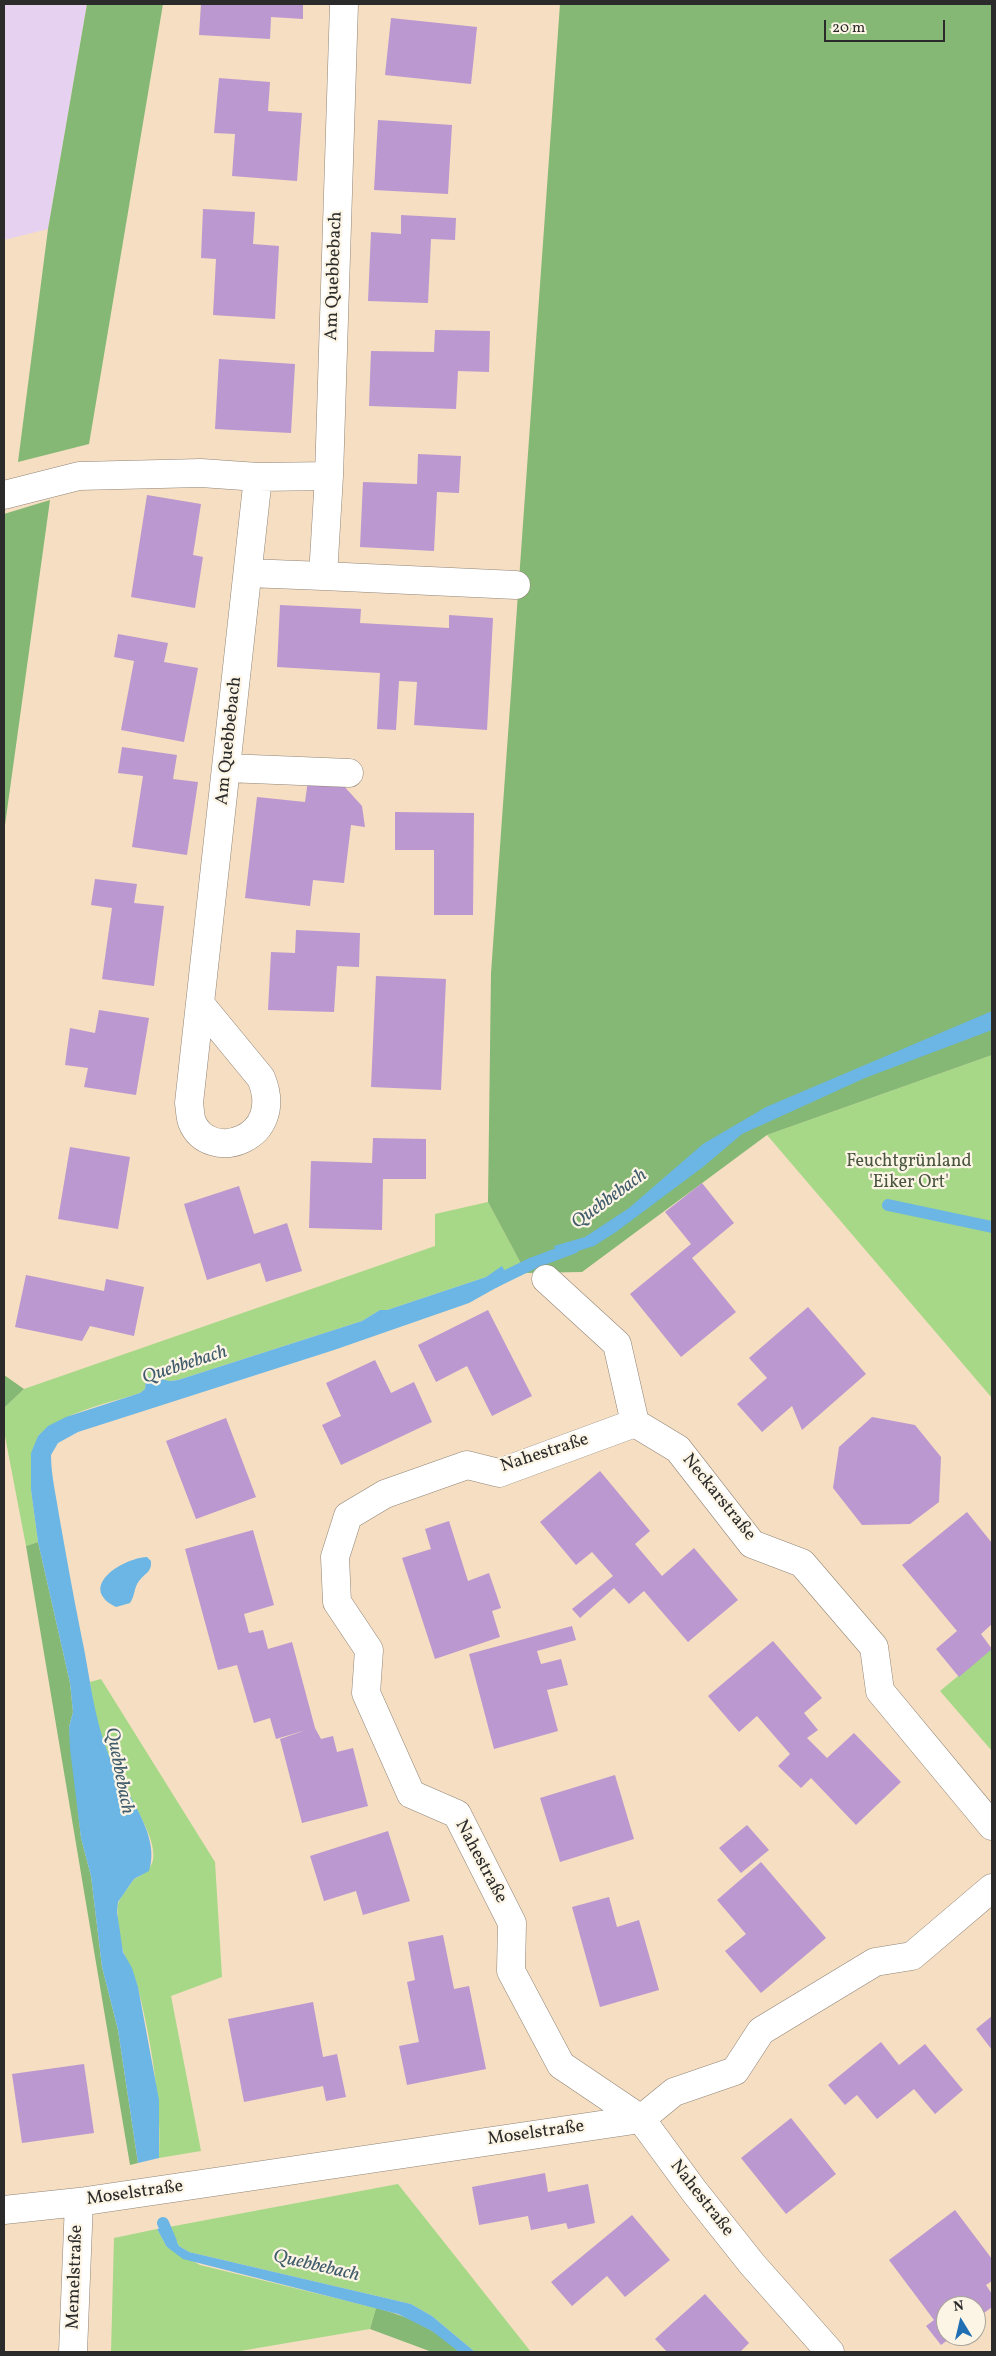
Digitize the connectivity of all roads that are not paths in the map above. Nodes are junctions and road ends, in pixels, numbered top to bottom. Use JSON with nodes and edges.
{"nodes":[{"id":1,"x":344,"y":4,"type":"edge"},
{"id":2,"x":329,"y":476,"type":"junction"},
{"id":3,"x":258,"y":477,"type":"junction"},
{"id":4,"x":4,"y":495,"type":"edge"},
{"id":5,"x":248,"y":573,"type":"junction"},
{"id":6,"x":323,"y":576,"type":"junction"},
{"id":7,"x":516,"y":585,"type":"dead end"},
{"id":8,"x":227,"y":768,"type":"junction"},
{"id":9,"x":349,"y":773,"type":"dead end"},
{"id":10,"x":201,"y":1005,"type":"junction"},
{"id":11,"x":546,"y":1279,"type":"dead end"},
{"id":12,"x":635,"y":1423,"type":"junction"},
{"id":13,"x":992,"y":1826,"type":"edge"},
{"id":14,"x":992,"y":1888,"type":"edge"},
{"id":15,"x":640,"y":2118,"type":"junction"},
{"id":16,"x":79,"y":2202,"type":"junction"},
{"id":17,"x":4,"y":2210,"type":"edge"},
{"id":18,"x":73,"y":2352,"type":"edge"},
{"id":19,"x":830,"y":2352,"type":"edge"}],
"edges":[{"from":1,"to":2,"type":"street","name":"Am Quebbebach"},
{"from":2,"to":3,"type":"street"},
{"from":2,"to":6,"type":"street","name":"Am Quebbebach"},
{"from":3,"to":4,"type":"street"},
{"from":3,"to":5,"type":"street","name":"Am Quebbebach"},
{"from":5,"to":6,"type":"street"},
{"from":5,"to":8,"type":"street","name":"Am Quebbebach"},
{"from":6,"to":7,"type":"street"},
{"from":8,"to":9,"type":"street"},
{"from":8,"to":10,"type":"street","name":"Am Quebbebach"},
{"from":10,"to":10,"type":"street","name":"Am Quebbebach"},
{"from":11,"to":12,"type":"street"},
{"from":12,"to":13,"type":"street","name":"Neckarstraße"},
{"from":12,"to":15,"type":"street","name":"Nahestraße"},
{"from":14,"to":15,"type":"street","name":"Moselstraße"},
{"from":15,"to":16,"type":"street","name":"Moselstraße"},
{"from":15,"to":19,"type":"street","name":"Nahestraße"},
{"from":16,"to":17,"type":"street","name":"Moselstraße"},
{"from":16,"to":18,"type":"street","name":"Memelstraße"}]}
